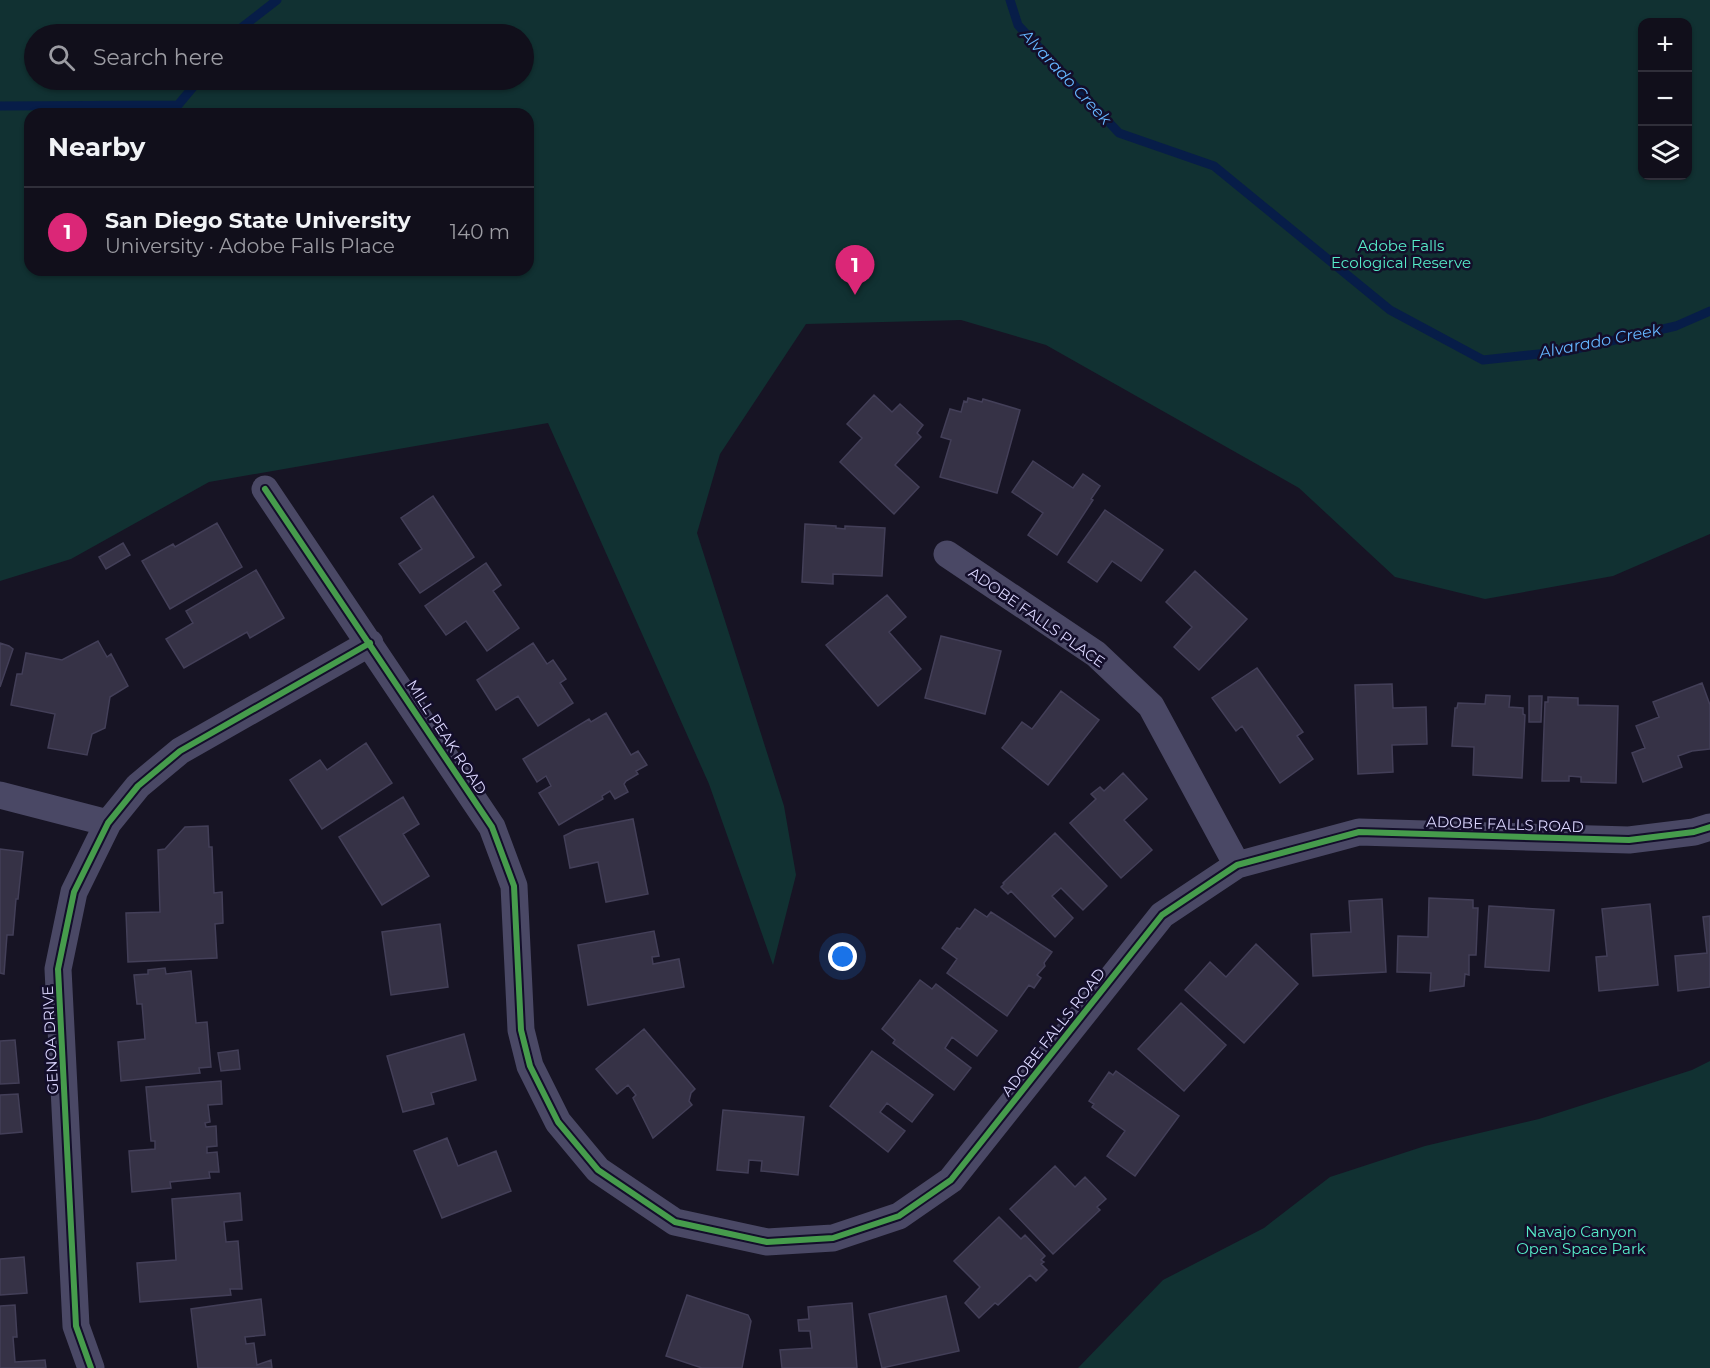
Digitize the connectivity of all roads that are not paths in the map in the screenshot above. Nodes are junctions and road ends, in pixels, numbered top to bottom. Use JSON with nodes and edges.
{"nodes":[{"id":1,"x":265,"y":489,"type":"dead end"},
{"id":2,"x":947,"y":554,"type":"dead end"},
{"id":3,"x":370,"y":643,"type":"junction"},
{"id":4,"x":0,"y":795,"type":"edge"},
{"id":5,"x":108,"y":823,"type":"junction"},
{"id":6,"x":1710,"y":827,"type":"edge"},
{"id":7,"x":1237,"y":865,"type":"junction"},
{"id":8,"x":521,"y":1030,"type":"joint"},
{"id":9,"x":91,"y":1368,"type":"edge"}],
"edges":[{"from":1,"to":3,"type":"street","name":"MILL PEAK ROAD"},
{"from":2,"to":7,"type":"street","name":"ADOBE FALLS PLACE"},
{"from":3,"to":5,"type":"street","name":"GENOA DRIVE"},
{"from":3,"to":8,"type":"street","name":"MILL PEAK ROAD"},
{"from":4,"to":5,"type":"street"},
{"from":5,"to":9,"type":"street","name":"GENOA DRIVE"},
{"from":6,"to":7,"type":"street","name":"ADOBE FALLS ROAD"},
{"from":7,"to":8,"type":"street","name":"ADOBE FALLS ROAD"}]}
